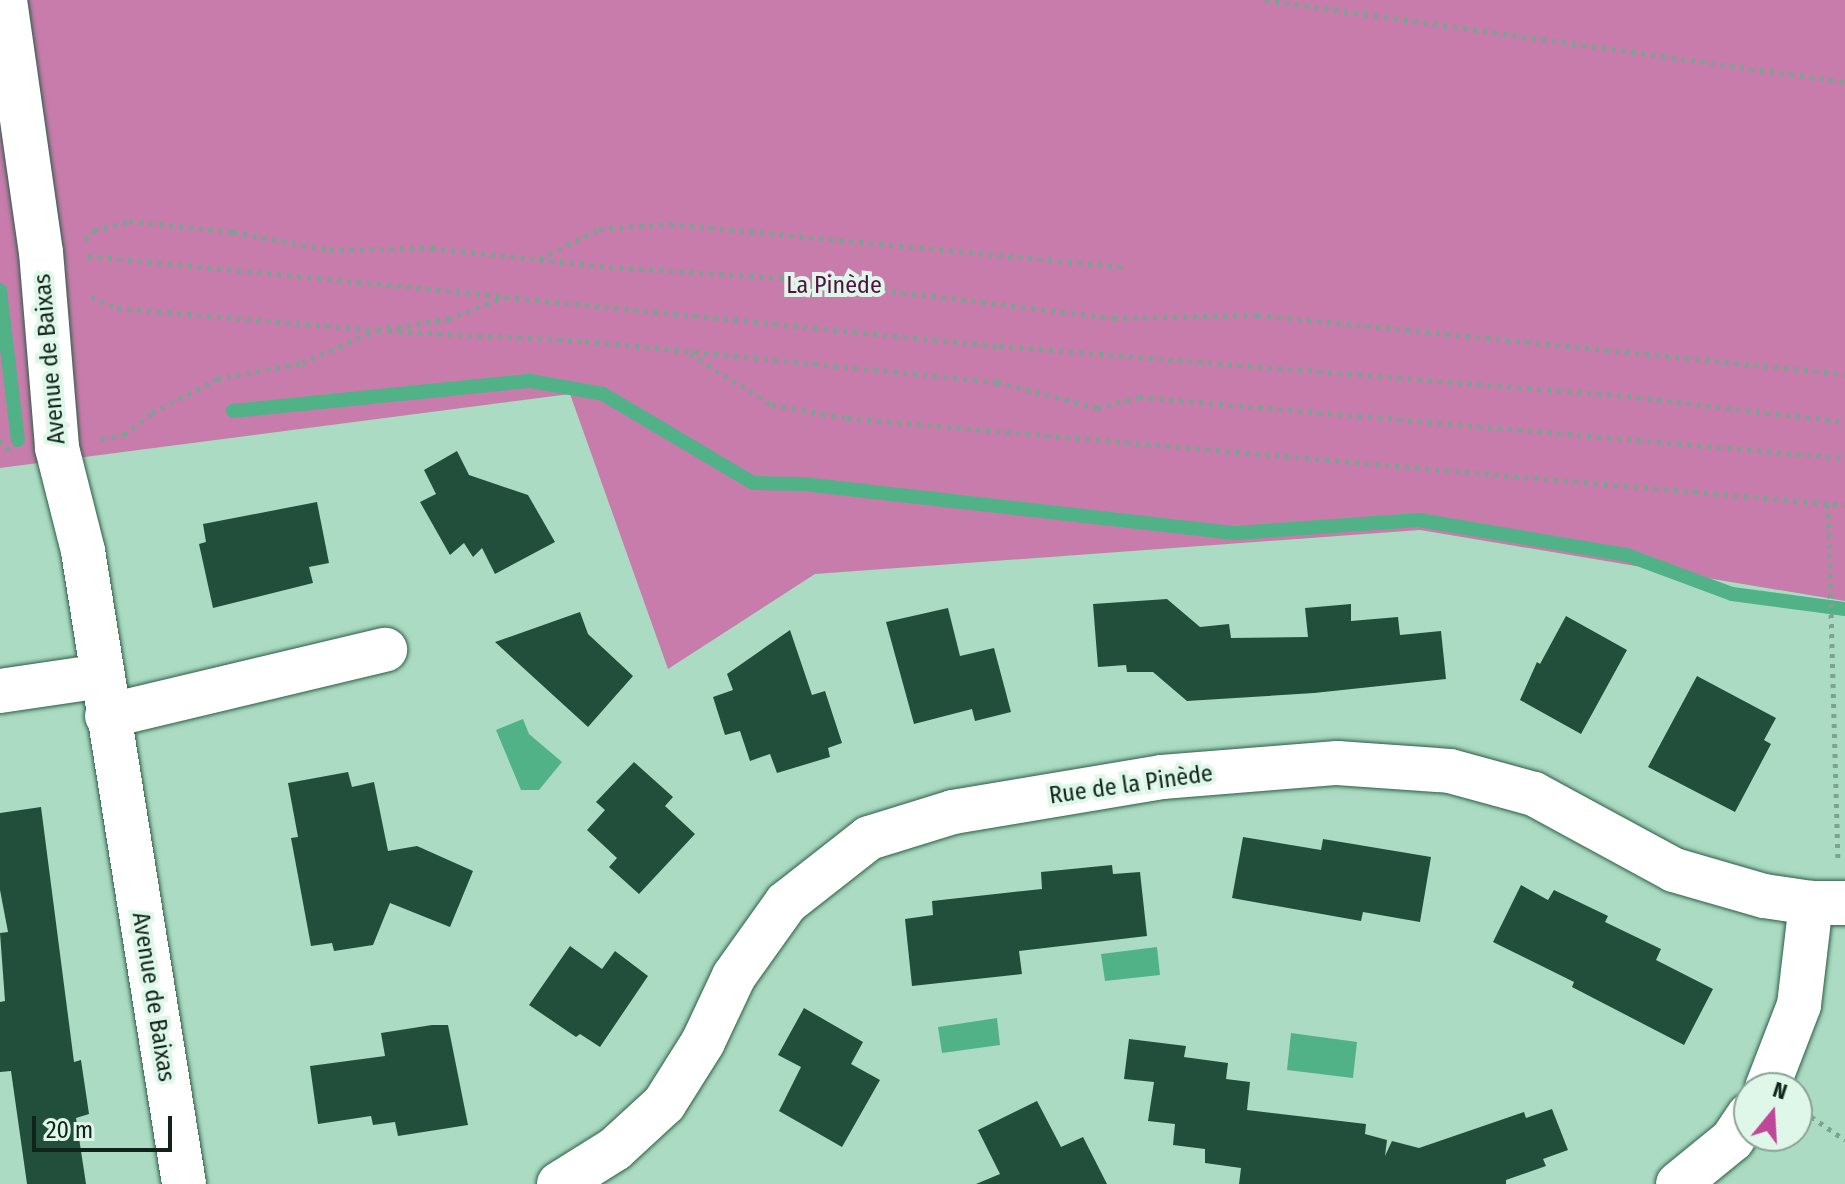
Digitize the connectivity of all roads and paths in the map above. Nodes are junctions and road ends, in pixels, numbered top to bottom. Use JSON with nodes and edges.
{"nodes":[{"id":1,"x":5,"y":0,"type":"edge"},
{"id":2,"x":1265,"y":0,"type":"edge"},
{"id":3,"x":1845,"y":82,"type":"edge"},
{"id":4,"x":56,"y":254,"type":"junction"},
{"id":5,"x":540,"y":260,"type":"junction"},
{"id":6,"x":1127,"y":267,"type":"dead end"},
{"id":7,"x":44,"y":296,"type":"junction"},
{"id":8,"x":505,"y":297,"type":"junction"},
{"id":9,"x":377,"y":330,"type":"junction"},
{"id":10,"x":689,"y":353,"type":"junction"},
{"id":11,"x":1845,"y":374,"type":"edge"},
{"id":12,"x":1845,"y":422,"type":"edge"},
{"id":13,"x":57,"y":448,"type":"junction"},
{"id":14,"x":1845,"y":458,"type":"edge"},
{"id":15,"x":1828,"y":504,"type":"junction"},
{"id":16,"x":1845,"y":505,"type":"edge"},
{"id":17,"x":385,"y":650,"type":"dead end"},
{"id":18,"x":0,"y":691,"type":"edge"},
{"id":19,"x":104,"y":696,"type":"junction"},
{"id":20,"x":1832,"y":903,"type":"edge"},
{"id":21,"x":1773,"y":1072,"type":"edge"},
{"id":22,"x":1813,"y":1119,"type":"edge"},
{"id":23,"x":1733,"y":1139,"type":"edge"},
{"id":24,"x":1845,"y":1140,"type":"edge"},
{"id":25,"x":184,"y":1184,"type":"edge"},
{"id":26,"x":559,"y":1184,"type":"edge"},
{"id":27,"x":1678,"y":1184,"type":"edge"}],
"edges":[{"from":1,"to":4,"type":"street","name":"Avenue de Baixas"},
{"from":2,"to":3,"type":"path"},
{"from":4,"to":5,"type":"path"},
{"from":4,"to":7,"type":"street","name":"Avenue de Baixas"},
{"from":4,"to":8,"type":"path"},
{"from":5,"to":6,"type":"path"},
{"from":5,"to":11,"type":"path"},
{"from":7,"to":9,"type":"path"},
{"from":7,"to":13,"type":"street","name":"Avenue de Baixas"},
{"from":8,"to":9,"type":"path"},
{"from":8,"to":12,"type":"path"},
{"from":9,"to":10,"type":"path"},
{"from":9,"to":13,"type":"path"},
{"from":10,"to":14,"type":"path"},
{"from":10,"to":15,"type":"path"},
{"from":13,"to":19,"type":"street","name":"Avenue de Baixas"},
{"from":15,"to":16,"type":"path"},
{"from":15,"to":20,"type":"path"},
{"from":17,"to":19,"type":"street"},
{"from":18,"to":19,"type":"street"},
{"from":19,"to":25,"type":"street","name":"Avenue de Baixas"},
{"from":20,"to":21,"type":"street"},
{"from":20,"to":26,"type":"street","name":"Rue de la Pinède"},
{"from":22,"to":24,"type":"path"},
{"from":23,"to":27,"type":"street"}]}
